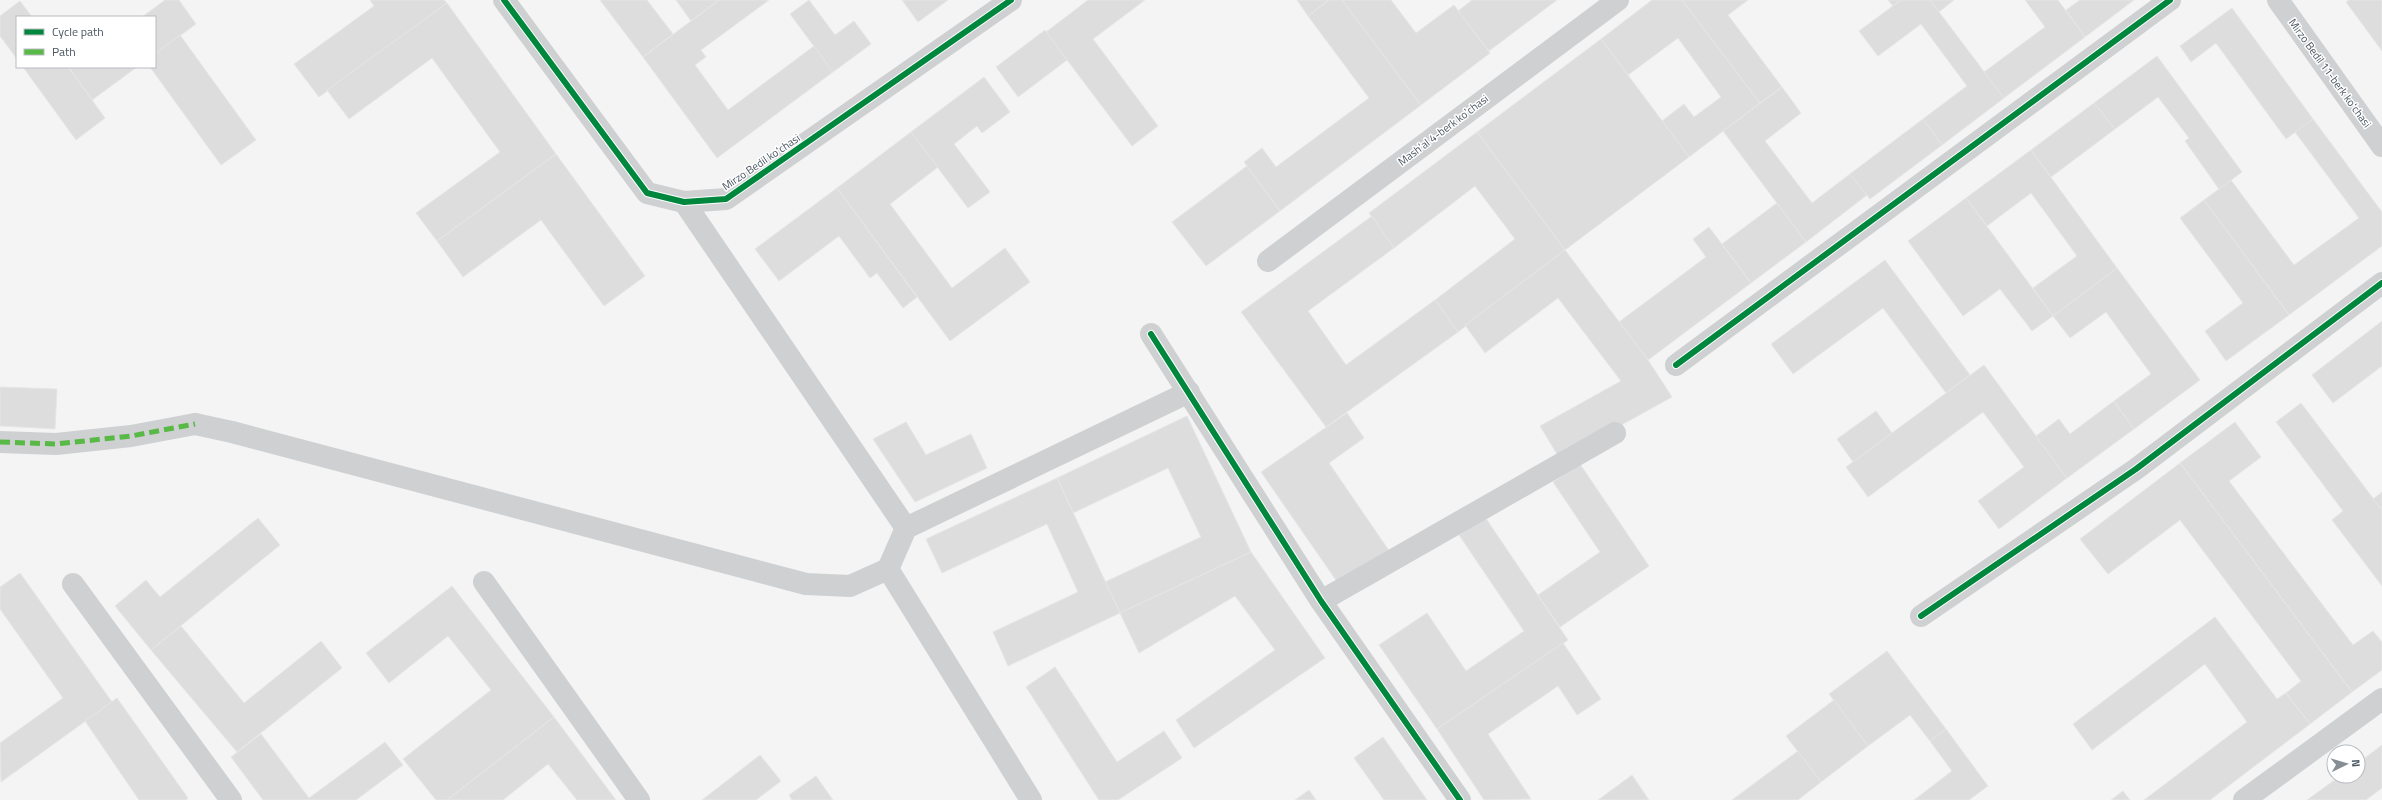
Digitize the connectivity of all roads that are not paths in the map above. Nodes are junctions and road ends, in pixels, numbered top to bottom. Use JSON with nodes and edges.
{"nodes":[{"id":1,"x":504,"y":0,"type":"edge"},
{"id":2,"x":1618,"y":0,"type":"edge"},
{"id":3,"x":2170,"y":0,"type":"edge"},
{"id":4,"x":2278,"y":0,"type":"edge"},
{"id":5,"x":1000,"y":3,"type":"edge"},
{"id":6,"x":2382,"y":146,"type":"edge"},
{"id":7,"x":684,"y":202,"type":"junction"},
{"id":8,"x":1268,"y":260,"type":"dead end"},
{"id":9,"x":2382,"y":283,"type":"edge"},
{"id":10,"x":1151,"y":334,"type":"dead end"},
{"id":11,"x":1676,"y":365,"type":"dead end"},
{"id":12,"x":1189,"y":392,"type":"junction"},
{"id":13,"x":1615,"y":433,"type":"dead end"},
{"id":14,"x":0,"y":442,"type":"edge"},
{"id":15,"x":906,"y":528,"type":"junction"},
{"id":16,"x":888,"y":569,"type":"junction"},
{"id":17,"x":484,"y":582,"type":"dead end"},
{"id":18,"x":73,"y":584,"type":"dead end"},
{"id":19,"x":1320,"y":601,"type":"junction"},
{"id":20,"x":1921,"y":616,"type":"dead end"},
{"id":21,"x":2382,"y":698,"type":"edge"},
{"id":22,"x":232,"y":800,"type":"edge"},
{"id":23,"x":639,"y":800,"type":"edge"},
{"id":24,"x":1031,"y":800,"type":"edge"},
{"id":25,"x":1460,"y":800,"type":"edge"},
{"id":26,"x":2244,"y":800,"type":"edge"}],
"edges":[{"from":1,"to":7,"type":"street","name":"Mirzo Bedil koʻchasi"},
{"from":2,"to":8,"type":"street","name":"Mashʼal 4-berk koʼchasi"},
{"from":3,"to":11,"type":"street"},
{"from":4,"to":6,"type":"street","name":"Mirzo Bedil 11-berk koʻchasi"},
{"from":5,"to":7,"type":"street","name":"Mirzo Bedil koʻchasi"},
{"from":7,"to":15,"type":"street"},
{"from":9,"to":20,"type":"street"},
{"from":10,"to":12,"type":"street"},
{"from":12,"to":15,"type":"street"},
{"from":12,"to":19,"type":"street"},
{"from":13,"to":19,"type":"street"},
{"from":14,"to":16,"type":"street"},
{"from":15,"to":16,"type":"street"},
{"from":16,"to":24,"type":"street"},
{"from":17,"to":23,"type":"street"},
{"from":18,"to":22,"type":"street"},
{"from":19,"to":25,"type":"street"},
{"from":21,"to":26,"type":"street"}]}
